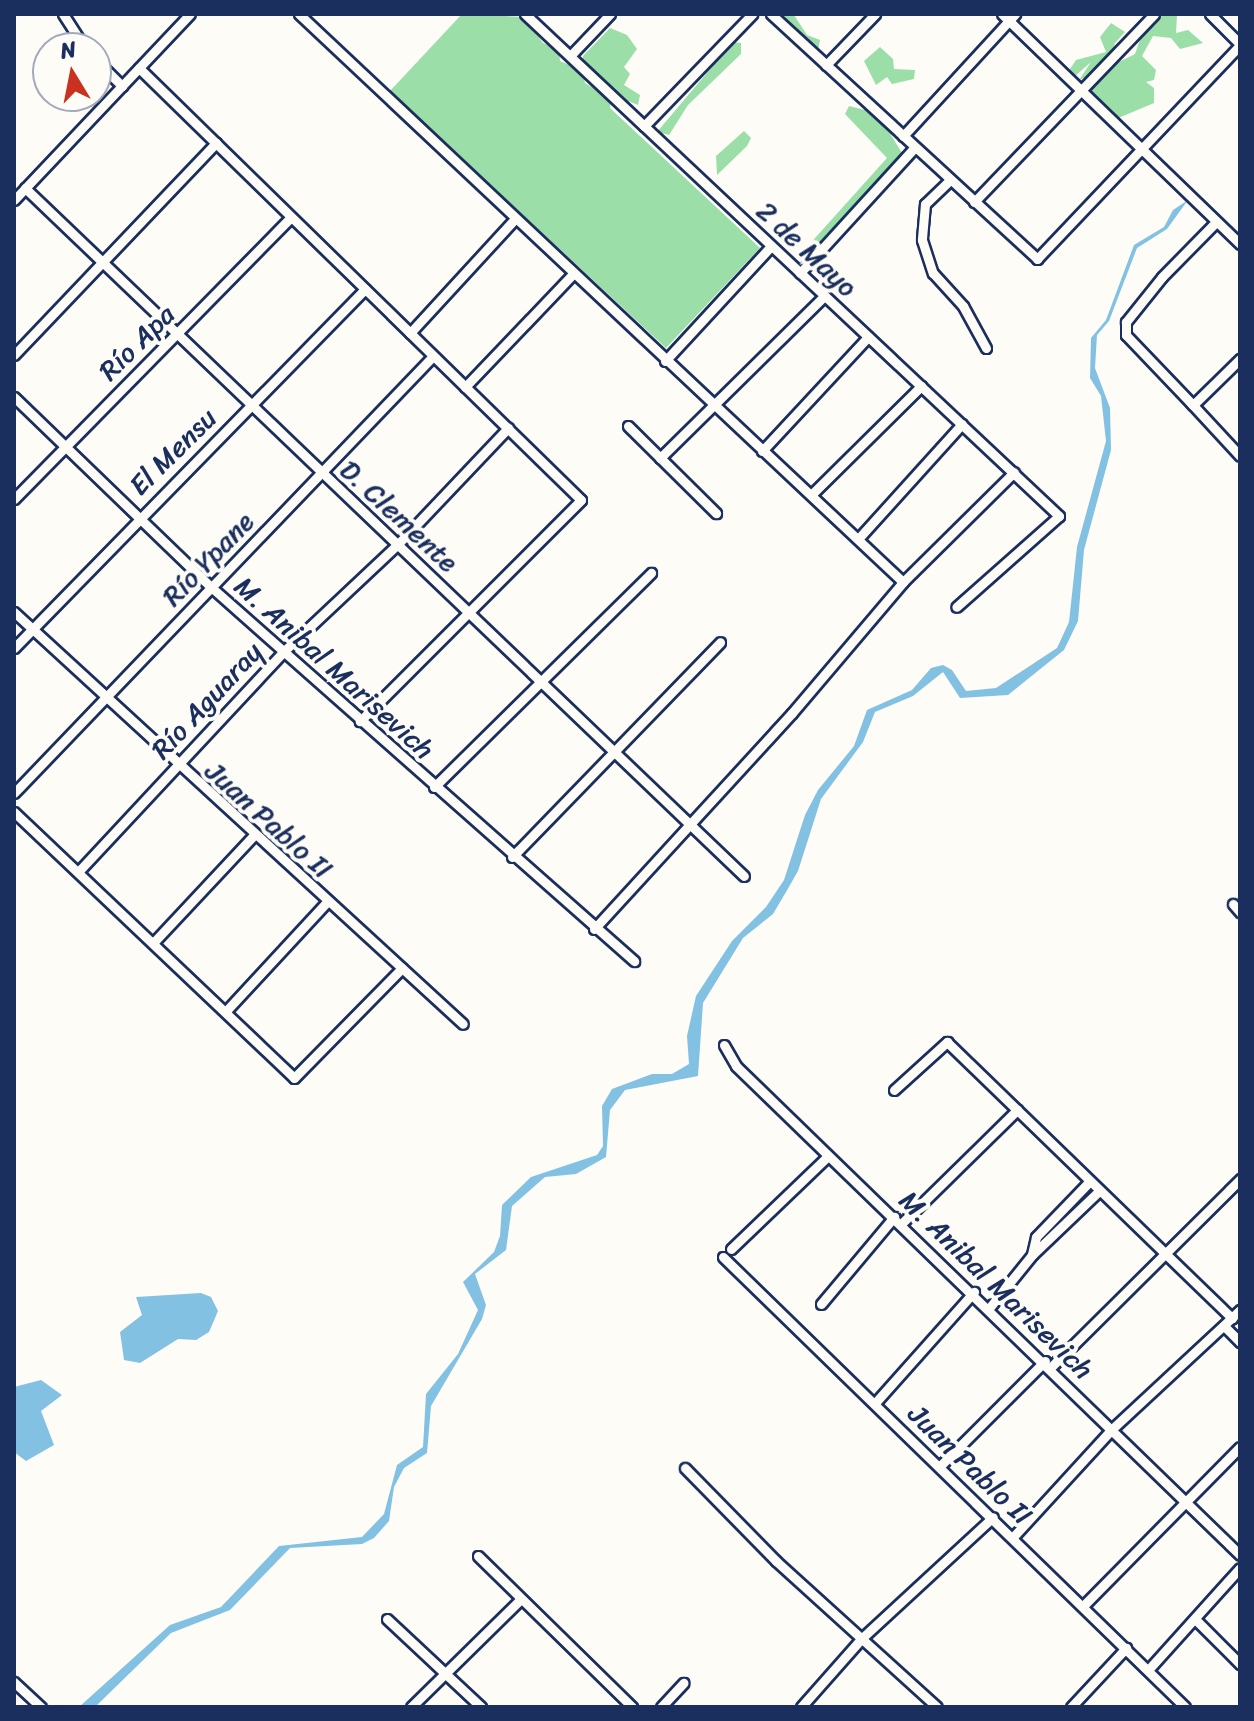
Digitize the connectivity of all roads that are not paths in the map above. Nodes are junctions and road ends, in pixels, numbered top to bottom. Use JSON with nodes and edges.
{"nodes":[{"id":1,"x":63,"y":14,"type":"edge"},
{"id":2,"x":190,"y":14,"type":"edge"},
{"id":3,"x":299,"y":14,"type":"edge"},
{"id":4,"x":525,"y":14,"type":"edge"},
{"id":5,"x":610,"y":14,"type":"edge"},
{"id":6,"x":752,"y":14,"type":"edge"},
{"id":7,"x":771,"y":14,"type":"edge"},
{"id":8,"x":875,"y":14,"type":"edge"},
{"id":9,"x":1154,"y":14,"type":"edge"},
{"id":10,"x":1210,"y":14,"type":"edge"},
{"id":11,"x":1009,"y":16,"type":"edge"},
{"id":12,"x":75,"y":32,"type":"edge"},
{"id":13,"x":1240,"y":44,"type":"edge"},
{"id":14,"x":570,"y":56,"type":"junction"},
{"id":15,"x":826,"y":65,"type":"junction"},
{"id":16,"x":139,"y":68,"type":"junction"},
{"id":17,"x":112,"y":76,"type":"edge"},
{"id":18,"x":122,"y":86,"type":"junction"},
{"id":19,"x":1082,"y":91,"type":"junction"},
{"id":20,"x":644,"y":126,"type":"junction"},
{"id":21,"x":903,"y":136,"type":"junction"},
{"id":22,"x":216,"y":143,"type":"junction"},
{"id":23,"x":914,"y":148,"type":"junction"},
{"id":24,"x":1141,"y":149,"type":"junction"},
{"id":25,"x":950,"y":180,"type":"junction"},
{"id":26,"x":25,"y":188,"type":"junction"},
{"id":27,"x":14,"y":200,"type":"edge"},
{"id":28,"x":974,"y":202,"type":"junction"},
{"id":29,"x":291,"y":217,"type":"junction"},
{"id":30,"x":515,"y":219,"type":"junction"},
{"id":31,"x":1216,"y":222,"type":"junction"},
{"id":32,"x":1240,"y":244,"type":"edge"},
{"id":33,"x":771,"y":246,"type":"junction"},
{"id":34,"x":104,"y":263,"type":"junction"},
{"id":35,"x":800,"y":273,"type":"junction"},
{"id":36,"x":573,"y":274,"type":"junction"},
{"id":37,"x":365,"y":289,"type":"junction"},
{"id":38,"x":824,"y":296,"type":"junction"},
{"id":39,"x":410,"y":333,"type":"junction"},
{"id":40,"x":177,"y":334,"type":"junction"},
{"id":41,"x":868,"y":337,"type":"junction"},
{"id":42,"x":986,"y":348,"type":"dead end"},
{"id":43,"x":14,"y":355,"type":"edge"},
{"id":44,"x":433,"y":356,"type":"junction"},
{"id":45,"x":1240,"y":359,"type":"edge"},
{"id":46,"x":665,"y":361,"type":"junction"},
{"id":47,"x":921,"y":386,"type":"junction"},
{"id":48,"x":465,"y":387,"type":"junction"},
{"id":49,"x":14,"y":397,"type":"edge"},
{"id":50,"x":1191,"y":403,"type":"junction"},
{"id":51,"x":251,"y":405,"type":"junction"},
{"id":52,"x":712,"y":406,"type":"junction"},
{"id":53,"x":962,"y":424,"type":"junction"},
{"id":54,"x":628,"y":426,"type":"dead end"},
{"id":55,"x":508,"y":428,"type":"junction"},
{"id":56,"x":63,"y":448,"type":"junction"},
{"id":57,"x":762,"y":451,"type":"junction"},
{"id":58,"x":1240,"y":456,"type":"edge"},
{"id":59,"x":660,"y":458,"type":"junction"},
{"id":60,"x":1014,"y":472,"type":"junction"},
{"id":61,"x":321,"y":474,"type":"junction"},
{"id":62,"x":811,"y":495,"type":"junction"},
{"id":63,"x":14,"y":499,"type":"edge"},
{"id":64,"x":716,"y":513,"type":"dead end"},
{"id":65,"x":137,"y":518,"type":"junction"},
{"id":66,"x":858,"y":539,"type":"junction"},
{"id":67,"x":398,"y":544,"type":"junction"},
{"id":68,"x":651,"y":573,"type":"dead end"},
{"id":69,"x":903,"y":582,"type":"junction"},
{"id":70,"x":211,"y":587,"type":"junction"},
{"id":71,"x":956,"y":607,"type":"dead end"},
{"id":72,"x":14,"y":612,"type":"edge"},
{"id":73,"x":469,"y":612,"type":"junction"},
{"id":74,"x":32,"y":629,"type":"junction"},
{"id":75,"x":720,"y":642,"type":"dead end"},
{"id":76,"x":14,"y":648,"type":"edge"},
{"id":77,"x":283,"y":652,"type":"junction"},
{"id":78,"x":541,"y":681,"type":"junction"},
{"id":79,"x":104,"y":698,"type":"junction"},
{"id":80,"x":360,"y":721,"type":"junction"},
{"id":81,"x":615,"y":751,"type":"junction"},
{"id":82,"x":176,"y":766,"type":"junction"},
{"id":83,"x":434,"y":787,"type":"junction"},
{"id":84,"x":14,"y":793,"type":"edge"},
{"id":85,"x":14,"y":812,"type":"edge"},
{"id":86,"x":690,"y":824,"type":"junction"},
{"id":87,"x":253,"y":836,"type":"junction"},
{"id":88,"x":512,"y":857,"type":"junction"},
{"id":89,"x":78,"y":872,"type":"junction"},
{"id":90,"x":744,"y":876,"type":"dead end"},
{"id":91,"x":327,"y":902,"type":"junction"},
{"id":92,"x":594,"y":929,"type":"junction"},
{"id":93,"x":153,"y":943,"type":"junction"},
{"id":94,"x":634,"y":961,"type":"dead end"},
{"id":95,"x":402,"y":968,"type":"junction"},
{"id":96,"x":226,"y":1011,"type":"junction"},
{"id":97,"x":463,"y":1024,"type":"dead end"},
{"id":98,"x":724,"y":1045,"type":"dead end"},
{"id":99,"x":894,"y":1090,"type":"dead end"},
{"id":100,"x":1017,"y":1110,"type":"junction"},
{"id":101,"x":828,"y":1156,"type":"junction"},
{"id":102,"x":1240,"y":1179,"type":"edge"},
{"id":103,"x":1090,"y":1181,"type":"junction"},
{"id":104,"x":1099,"y":1191,"type":"junction"},
{"id":105,"x":897,"y":1220,"type":"junction"},
{"id":106,"x":731,"y":1249,"type":"dead end"},
{"id":107,"x":1166,"y":1254,"type":"junction"},
{"id":108,"x":1032,"y":1255,"type":"junction"},
{"id":109,"x":723,"y":1257,"type":"dead end"},
{"id":110,"x":974,"y":1292,"type":"junction"},
{"id":111,"x":821,"y":1304,"type":"dead end"},
{"id":112,"x":990,"y":1307,"type":"junction"},
{"id":113,"x":1240,"y":1310,"type":"edge"},
{"id":114,"x":1232,"y":1318,"type":"junction"},
{"id":115,"x":1224,"y":1326,"type":"junction"},
{"id":116,"x":1240,"y":1342,"type":"edge"},
{"id":117,"x":1048,"y":1364,"type":"junction"},
{"id":118,"x":875,"y":1403,"type":"junction"},
{"id":119,"x":1112,"y":1429,"type":"junction"},
{"id":120,"x":1240,"y":1447,"type":"edge"},
{"id":121,"x":941,"y":1465,"type":"junction"},
{"id":122,"x":685,"y":1468,"type":"dead end"},
{"id":123,"x":1186,"y":1501,"type":"junction"},
{"id":124,"x":993,"y":1517,"type":"junction"},
{"id":125,"x":1013,"y":1537,"type":"junction"},
{"id":126,"x":1240,"y":1555,"type":"edge"},
{"id":127,"x":478,"y":1556,"type":"dead end"},
{"id":128,"x":1240,"y":1568,"type":"edge"},
{"id":129,"x":521,"y":1599,"type":"junction"},
{"id":130,"x":1083,"y":1606,"type":"junction"},
{"id":131,"x":387,"y":1619,"type":"dead end"},
{"id":132,"x":1195,"y":1619,"type":"junction"},
{"id":133,"x":862,"y":1638,"type":"junction"},
{"id":134,"x":1126,"y":1648,"type":"junction"},
{"id":135,"x":1240,"y":1664,"type":"edge"},
{"id":136,"x":1148,"y":1670,"type":"junction"},
{"id":137,"x":445,"y":1673,"type":"junction"},
{"id":138,"x":14,"y":1682,"type":"edge"},
{"id":139,"x":683,"y":1683,"type":"dead end"},
{"id":140,"x":41,"y":1707,"type":"edge"},
{"id":141,"x":411,"y":1707,"type":"edge"},
{"id":142,"x":481,"y":1707,"type":"edge"},
{"id":143,"x":632,"y":1707,"type":"edge"},
{"id":144,"x":661,"y":1707,"type":"edge"},
{"id":145,"x":801,"y":1707,"type":"edge"},
{"id":146,"x":937,"y":1707,"type":"edge"},
{"id":147,"x":1071,"y":1707,"type":"edge"},
{"id":148,"x":1185,"y":1707,"type":"edge"}],
"edges":[{"from":1,"to":12,"type":"street"},
{"from":2,"to":16,"type":"street"},
{"from":3,"to":30,"type":"street"},
{"from":4,"to":14,"type":"street","name":"2 de Mayo"},
{"from":5,"to":14,"type":"street"},
{"from":6,"to":20,"type":"street"},
{"from":7,"to":15,"type":"street"},
{"from":8,"to":15,"type":"street"},
{"from":9,"to":19,"type":"street"},
{"from":10,"to":13,"type":"street"},
{"from":11,"to":19,"type":"street"},
{"from":11,"to":21,"type":"street"},
{"from":13,"to":24,"type":"street"},
{"from":14,"to":20,"type":"street","name":"2 de Mayo"},
{"from":15,"to":21,"type":"street"},
{"from":16,"to":18,"type":"street"},
{"from":16,"to":22,"type":"street"},
{"from":17,"to":18,"type":"street"},
{"from":18,"to":26,"type":"street"},
{"from":19,"to":24,"type":"street"},
{"from":19,"to":28,"type":"street"},
{"from":20,"to":33,"type":"street","name":"2 de Mayo"},
{"from":21,"to":23,"type":"street"},
{"from":22,"to":29,"type":"street"},
{"from":22,"to":34,"type":"street"},
{"from":23,"to":25,"type":"street"},
{"from":23,"to":35,"type":"street"},
{"from":24,"to":28,"type":"street"},
{"from":24,"to":31,"type":"street"},
{"from":25,"to":28,"type":"street"},
{"from":25,"to":42,"type":"street"},
{"from":26,"to":27,"type":"street"},
{"from":26,"to":34,"type":"street","name":"D. Clemente"},
{"from":29,"to":37,"type":"street"},
{"from":29,"to":40,"type":"street","name":"Río Apa"},
{"from":30,"to":36,"type":"street"},
{"from":30,"to":39,"type":"street"},
{"from":31,"to":32,"type":"street"},
{"from":31,"to":50,"type":"street"},
{"from":33,"to":35,"type":"street","name":"2 de Mayo"},
{"from":33,"to":46,"type":"street"},
{"from":34,"to":40,"type":"street","name":"D. Clemente"},
{"from":34,"to":43,"type":"street"},
{"from":35,"to":38,"type":"street","name":"2 de Mayo"},
{"from":36,"to":46,"type":"street"},
{"from":36,"to":48,"type":"street"},
{"from":37,"to":39,"type":"street"},
{"from":37,"to":51,"type":"street","name":"El Mensu"},
{"from":38,"to":41,"type":"street","name":"2 de Mayo"},
{"from":38,"to":52,"type":"street"},
{"from":39,"to":44,"type":"street"},
{"from":40,"to":51,"type":"street","name":"D. Clemente"},
{"from":40,"to":56,"type":"street","name":"Río Apa"},
{"from":41,"to":47,"type":"street","name":"2 de Mayo"},
{"from":41,"to":57,"type":"street"},
{"from":44,"to":48,"type":"street"},
{"from":44,"to":61,"type":"street","name":"Río Ypane"},
{"from":45,"to":50,"type":"street"},
{"from":46,"to":52,"type":"street"},
{"from":47,"to":53,"type":"street","name":"2 de Mayo"},
{"from":47,"to":62,"type":"street"},
{"from":48,"to":55,"type":"street"},
{"from":49,"to":56,"type":"street","name":"M. Anibal Marisevich"},
{"from":50,"to":58,"type":"street"},
{"from":51,"to":61,"type":"street","name":"D. Clemente"},
{"from":51,"to":65,"type":"street","name":"El Mensu"},
{"from":52,"to":57,"type":"street"},
{"from":52,"to":59,"type":"street"},
{"from":53,"to":60,"type":"street","name":"2 de Mayo"},
{"from":53,"to":66,"type":"street"},
{"from":54,"to":59,"type":"street"},
{"from":55,"to":67,"type":"street","name":"Río Aguaray"},
{"from":55,"to":73,"type":"street"},
{"from":56,"to":63,"type":"street","name":"Río Apa"},
{"from":56,"to":65,"type":"street","name":"M. Anibal Marisevich"},
{"from":57,"to":62,"type":"street"},
{"from":59,"to":64,"type":"street"},
{"from":60,"to":69,"type":"street"},
{"from":60,"to":71,"type":"street","name":"2 de Mayo"},
{"from":61,"to":67,"type":"street","name":"D. Clemente"},
{"from":61,"to":70,"type":"street","name":"Río Ypane"},
{"from":62,"to":66,"type":"street"},
{"from":65,"to":70,"type":"street","name":"M. Anibal Marisevich"},
{"from":65,"to":74,"type":"street","name":"El Mensu"},
{"from":66,"to":69,"type":"street"},
{"from":67,"to":73,"type":"street","name":"D. Clemente"},
{"from":67,"to":77,"type":"street","name":"Río Aguaray"},
{"from":68,"to":78,"type":"street"},
{"from":69,"to":86,"type":"street"},
{"from":70,"to":77,"type":"street","name":"M. Anibal Marisevich"},
{"from":70,"to":79,"type":"street","name":"Río Ypane"},
{"from":72,"to":74,"type":"street","name":"Juan Pablo II"},
{"from":73,"to":78,"type":"street","name":"D. Clemente"},
{"from":73,"to":80,"type":"street"},
{"from":74,"to":76,"type":"street","name":"El Mensu"},
{"from":74,"to":79,"type":"street","name":"Juan Pablo II"},
{"from":75,"to":81,"type":"street"},
{"from":77,"to":80,"type":"street","name":"M. Anibal Marisevich"},
{"from":77,"to":82,"type":"street","name":"Río Aguaray"},
{"from":78,"to":81,"type":"street","name":"D. Clemente"},
{"from":78,"to":83,"type":"street"},
{"from":79,"to":82,"type":"street","name":"Juan Pablo II"},
{"from":79,"to":84,"type":"street","name":"Río Ypane"},
{"from":80,"to":83,"type":"street","name":"M. Anibal Marisevich"},
{"from":81,"to":86,"type":"street","name":"D. Clemente"},
{"from":81,"to":88,"type":"street"},
{"from":82,"to":87,"type":"street","name":"Juan Pablo II"},
{"from":82,"to":89,"type":"street","name":"Río Aguaray"},
{"from":83,"to":88,"type":"street","name":"M. Anibal Marisevich"},
{"from":85,"to":89,"type":"street"},
{"from":86,"to":90,"type":"street","name":"D. Clemente"},
{"from":86,"to":92,"type":"street"},
{"from":87,"to":91,"type":"street","name":"Juan Pablo II"},
{"from":87,"to":93,"type":"street"},
{"from":88,"to":92,"type":"street","name":"M. Anibal Marisevich"},
{"from":89,"to":93,"type":"street"},
{"from":91,"to":95,"type":"street","name":"Juan Pablo II"},
{"from":91,"to":96,"type":"street"},
{"from":92,"to":94,"type":"street","name":"M. Anibal Marisevich"},
{"from":93,"to":96,"type":"street"},
{"from":95,"to":96,"type":"street"},
{"from":95,"to":97,"type":"street","name":"Juan Pablo II"},
{"from":98,"to":101,"type":"street","name":"M. Anibal Marisevich"},
{"from":99,"to":100,"type":"street"},
{"from":100,"to":103,"type":"street"},
{"from":100,"to":105,"type":"street"},
{"from":101,"to":105,"type":"street","name":"M. Anibal Marisevich"},
{"from":101,"to":106,"type":"street"},
{"from":102,"to":107,"type":"street"},
{"from":103,"to":104,"type":"street"},
{"from":103,"to":108,"type":"street"},
{"from":104,"to":107,"type":"street"},
{"from":104,"to":108,"type":"street"},
{"from":105,"to":110,"type":"street","name":"M. Anibal Marisevich"},
{"from":105,"to":111,"type":"street"},
{"from":107,"to":114,"type":"street"},
{"from":107,"to":117,"type":"street"},
{"from":108,"to":112,"type":"street"},
{"from":109,"to":118,"type":"street","name":"Juan Pablo II"},
{"from":110,"to":112,"type":"street","name":"M. Anibal Marisevich"},
{"from":110,"to":118,"type":"street"},
{"from":112,"to":117,"type":"street","name":"M. Anibal Marisevich"},
{"from":113,"to":114,"type":"street"},
{"from":114,"to":115,"type":"street"},
{"from":115,"to":116,"type":"street"},
{"from":115,"to":119,"type":"street"},
{"from":117,"to":119,"type":"street","name":"M. Anibal Marisevich"},
{"from":117,"to":121,"type":"street"},
{"from":118,"to":121,"type":"street","name":"Juan Pablo II"},
{"from":119,"to":123,"type":"street","name":"M. Anibal Marisevich"},
{"from":119,"to":125,"type":"street"},
{"from":120,"to":123,"type":"street"},
{"from":121,"to":124,"type":"street","name":"Juan Pablo II"},
{"from":122,"to":133,"type":"street"},
{"from":123,"to":126,"type":"street","name":"M. Anibal Marisevich"},
{"from":123,"to":130,"type":"street"},
{"from":124,"to":125,"type":"street","name":"Juan Pablo II"},
{"from":124,"to":133,"type":"street"},
{"from":125,"to":130,"type":"street","name":"Juan Pablo II"},
{"from":127,"to":129,"type":"street"},
{"from":128,"to":132,"type":"street"},
{"from":129,"to":137,"type":"street"},
{"from":129,"to":143,"type":"street"},
{"from":130,"to":134,"type":"street","name":"Juan Pablo II"},
{"from":131,"to":137,"type":"street"},
{"from":132,"to":135,"type":"street"},
{"from":132,"to":136,"type":"street"},
{"from":133,"to":145,"type":"street"},
{"from":133,"to":146,"type":"street"},
{"from":134,"to":136,"type":"street","name":"Juan Pablo II"},
{"from":134,"to":147,"type":"street"},
{"from":136,"to":148,"type":"street","name":"Juan Pablo II"},
{"from":137,"to":141,"type":"street"},
{"from":137,"to":142,"type":"street"},
{"from":138,"to":140,"type":"street"},
{"from":139,"to":144,"type":"street"}]}
